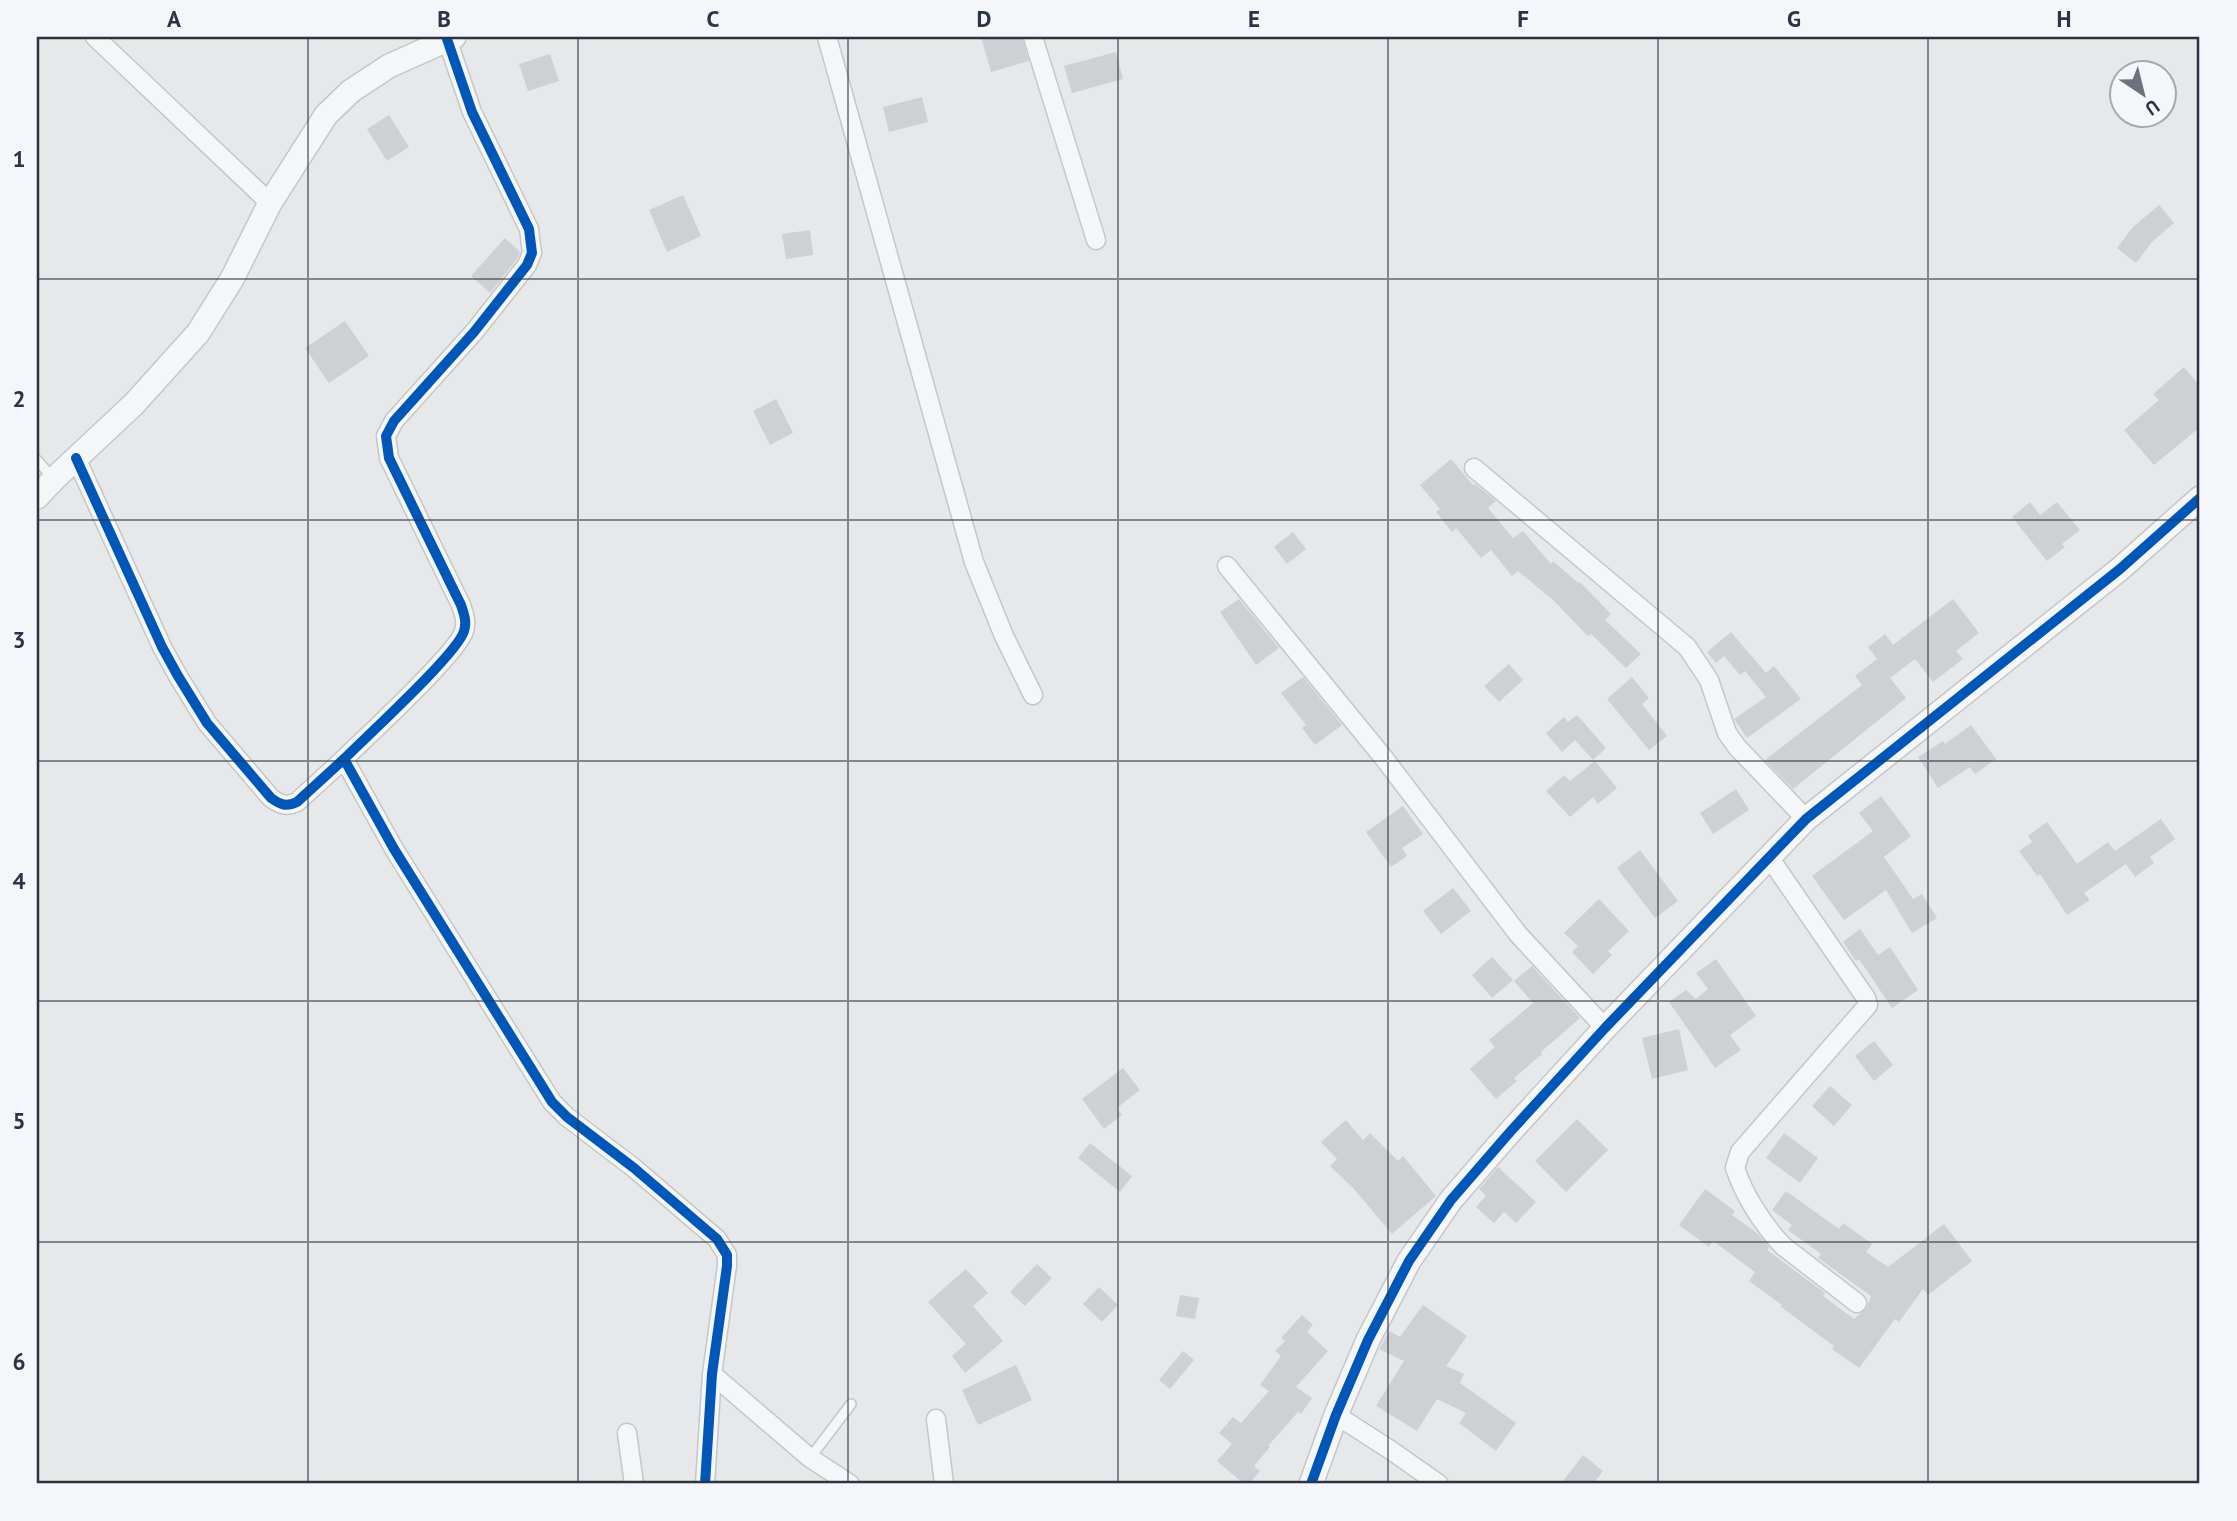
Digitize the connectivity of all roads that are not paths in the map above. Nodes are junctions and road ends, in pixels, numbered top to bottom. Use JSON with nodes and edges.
{"nodes":[{"id":1,"x":95,"y":37,"type":"edge"},
{"id":2,"x":827,"y":37,"type":"edge"},
{"id":3,"x":1033,"y":37,"type":"edge"},
{"id":4,"x":450,"y":38,"type":"edge"},
{"id":5,"x":270,"y":202,"type":"junction"},
{"id":6,"x":1096,"y":240,"type":"dead end"},
{"id":7,"x":76,"y":458,"type":"junction"},
{"id":8,"x":37,"y":460,"type":"edge"},
{"id":9,"x":1474,"y":468,"type":"dead end"},
{"id":10,"x":54,"y":478,"type":"junction"},
{"id":11,"x":37,"y":497,"type":"edge"},
{"id":12,"x":2200,"y":498,"type":"edge"},
{"id":13,"x":1227,"y":566,"type":"dead end"},
{"id":14,"x":1033,"y":695,"type":"dead end"},
{"id":15,"x":345,"y":759,"type":"junction"},
{"id":16,"x":1806,"y":819,"type":"junction"},
{"id":17,"x":1769,"y":857,"type":"junction"},
{"id":18,"x":1605,"y":1028,"type":"junction"},
{"id":19,"x":1857,"y":1303,"type":"dead end"},
{"id":20,"x":712,"y":1374,"type":"junction"},
{"id":21,"x":851,"y":1404,"type":"dead end"},
{"id":22,"x":1336,"y":1415,"type":"junction"},
{"id":23,"x":936,"y":1419,"type":"dead end"},
{"id":24,"x":627,"y":1433,"type":"dead end"},
{"id":25,"x":810,"y":1458,"type":"junction"},
{"id":26,"x":634,"y":1484,"type":"edge"},
{"id":27,"x":705,"y":1484,"type":"edge"},
{"id":28,"x":850,"y":1484,"type":"edge"},
{"id":29,"x":944,"y":1484,"type":"edge"},
{"id":30,"x":1311,"y":1484,"type":"edge"},
{"id":31,"x":1439,"y":1484,"type":"edge"}],
"edges":[{"from":1,"to":5,"type":"street"},
{"from":2,"to":14,"type":"street"},
{"from":3,"to":6,"type":"street"},
{"from":4,"to":5,"type":"street"},
{"from":4,"to":15,"type":"street"},
{"from":5,"to":7,"type":"street"},
{"from":7,"to":10,"type":"street"},
{"from":7,"to":15,"type":"street"},
{"from":8,"to":10,"type":"lane"},
{"from":9,"to":16,"type":"street"},
{"from":10,"to":11,"type":"street"},
{"from":12,"to":16,"type":"street"},
{"from":13,"to":18,"type":"street"},
{"from":15,"to":20,"type":"street"},
{"from":16,"to":17,"type":"street"},
{"from":17,"to":18,"type":"street"},
{"from":17,"to":19,"type":"street"},
{"from":18,"to":22,"type":"street"},
{"from":20,"to":25,"type":"street"},
{"from":20,"to":27,"type":"street"},
{"from":21,"to":25,"type":"lane"},
{"from":22,"to":30,"type":"street"},
{"from":22,"to":31,"type":"street"},
{"from":23,"to":29,"type":"street"},
{"from":24,"to":26,"type":"street"},
{"from":25,"to":28,"type":"street"}]}
